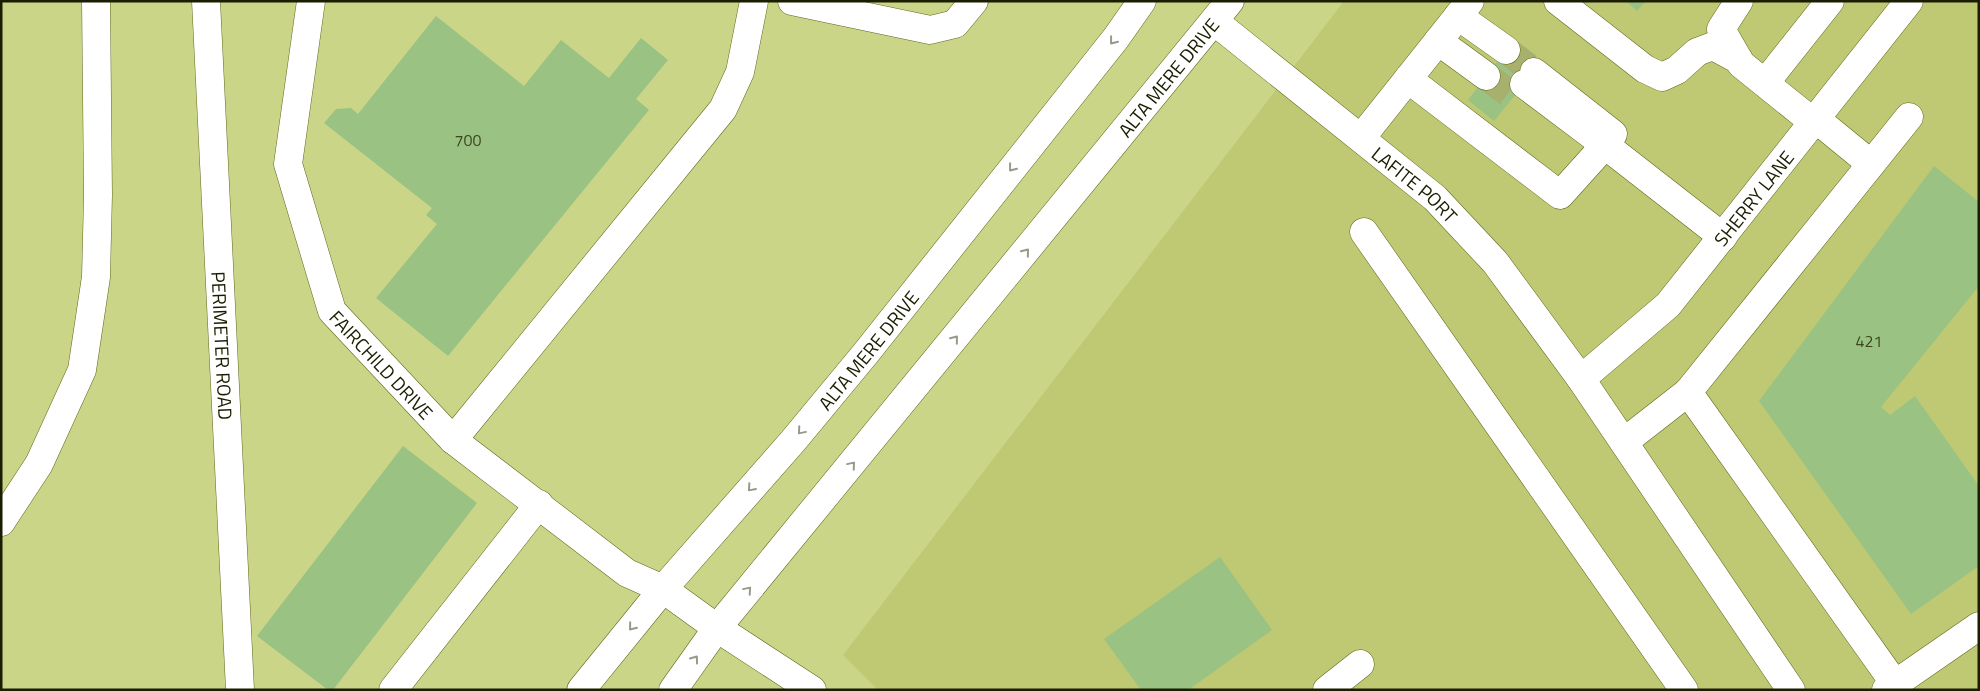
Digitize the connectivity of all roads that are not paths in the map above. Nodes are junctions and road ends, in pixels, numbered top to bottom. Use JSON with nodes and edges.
{"nodes":[{"id":1,"x":96,"y":1,"type":"edge"},
{"id":2,"x":206,"y":1,"type":"edge"},
{"id":3,"x":311,"y":1,"type":"edge"},
{"id":4,"x":754,"y":1,"type":"edge"},
{"id":5,"x":792,"y":1,"type":"edge"},
{"id":6,"x":974,"y":1,"type":"edge"},
{"id":7,"x":1142,"y":1,"type":"edge"},
{"id":8,"x":1558,"y":1,"type":"edge"},
{"id":9,"x":1739,"y":1,"type":"edge"},
{"id":10,"x":1830,"y":1,"type":"edge"},
{"id":11,"x":1909,"y":1,"type":"edge"},
{"id":12,"x":1222,"y":11,"type":"edge"},
{"id":13,"x":1454,"y":22,"type":"edge"},
{"id":14,"x":1739,"y":60,"type":"junction"},
{"id":15,"x":1496,"y":63,"type":"tunnel mouth"},
{"id":16,"x":1408,"y":79,"type":"junction"},
{"id":17,"x":1765,"y":83,"type":"junction"},
{"id":18,"x":1524,"y":84,"type":"tunnel mouth"},
{"id":19,"x":1909,"y":117,"type":"dead end"},
{"id":20,"x":1815,"y":121,"type":"junction"},
{"id":21,"x":1361,"y":138,"type":"junction"},
{"id":22,"x":1599,"y":151,"type":"junction"},
{"id":23,"x":1871,"y":164,"type":"junction"},
{"id":24,"x":1364,"y":232,"type":"dead end"},
{"id":25,"x":1723,"y":236,"type":"junction"},
{"id":26,"x":1581,"y":379,"type":"junction"},
{"id":27,"x":1688,"y":392,"type":"junction"},
{"id":28,"x":453,"y":440,"type":"junction"},
{"id":29,"x":1624,"y":442,"type":"junction"},
{"id":30,"x":539,"y":504,"type":"junction"},
{"id":31,"x":1,"y":522,"type":"edge"},
{"id":32,"x":663,"y":589,"type":"junction"},
{"id":33,"x":1979,"y":626,"type":"edge"},
{"id":34,"x":717,"y":628,"type":"junction"},
{"id":35,"x":1360,"y":664,"type":"dead end"},
{"id":36,"x":1891,"y":687,"type":"edge"},
{"id":37,"x":240,"y":690,"type":"edge"},
{"id":38,"x":393,"y":690,"type":"edge"},
{"id":39,"x":582,"y":690,"type":"edge"},
{"id":40,"x":673,"y":690,"type":"edge"},
{"id":41,"x":812,"y":690,"type":"edge"},
{"id":42,"x":1327,"y":690,"type":"edge"},
{"id":43,"x":1684,"y":690,"type":"edge"},
{"id":44,"x":1791,"y":690,"type":"edge"}],
"edges":[{"from":1,"to":31,"type":"main road"},
{"from":2,"to":37,"type":"main road","name":"PERIMETER ROAD"},
{"from":3,"to":28,"type":"main road","name":"FAIRCHILD DRIVE"},
{"from":4,"to":28,"type":"main road"},
{"from":5,"to":6,"type":"main road"},
{"from":7,"to":32,"type":"main road","name":"ALTA MERE DRIVE","one_way":true},
{"from":8,"to":14,"type":"main road"},
{"from":9,"to":14,"type":"main road"},
{"from":10,"to":17,"type":"main road"},
{"from":11,"to":20,"type":"main road","name":"SHERRY LANE"},
{"from":12,"to":21,"type":"main road","name":"LAFITE PORT"},
{"from":34,"to":12,"type":"main road","name":"ALTA MERE DRIVE","one_way":true},
{"from":13,"to":15,"type":"main road"},
{"from":13,"to":16,"type":"main road"},
{"from":14,"to":17,"type":"main road"},
{"from":16,"to":21,"type":"main road"},
{"from":16,"to":22,"type":"main road"},
{"from":17,"to":20,"type":"main road"},
{"from":18,"to":22,"type":"main road"},
{"from":19,"to":23,"type":"main road"},
{"from":20,"to":23,"type":"main road"},
{"from":20,"to":25,"type":"main road","name":"SHERRY LANE"},
{"from":21,"to":26,"type":"main road","name":"LAFITE PORT"},
{"from":22,"to":25,"type":"main road"},
{"from":23,"to":27,"type":"main road"},
{"from":24,"to":43,"type":"main road"},
{"from":25,"to":26,"type":"main road","name":"SHERRY LANE"},
{"from":26,"to":29,"type":"main road","name":"LAFITE PORT"},
{"from":27,"to":29,"type":"main road"},
{"from":27,"to":36,"type":"main road"},
{"from":28,"to":30,"type":"main road","name":"FAIRCHILD DRIVE"},
{"from":29,"to":44,"type":"main road","name":"LAFITE PORT"},
{"from":30,"to":32,"type":"main road","name":"FAIRCHILD DRIVE"},
{"from":30,"to":38,"type":"main road"},
{"from":32,"to":34,"type":"main road","name":"FAIRCHILD DRIVE"},
{"from":32,"to":39,"type":"main road","name":"ALTA MERE DRIVE","one_way":true},
{"from":33,"to":36,"type":"main road"},
{"from":40,"to":34,"type":"main road","name":"ALTA MERE DRIVE","one_way":true},
{"from":34,"to":41,"type":"main road","name":"FAIRCHILD DRIVE"},
{"from":35,"to":42,"type":"main road"}]}
